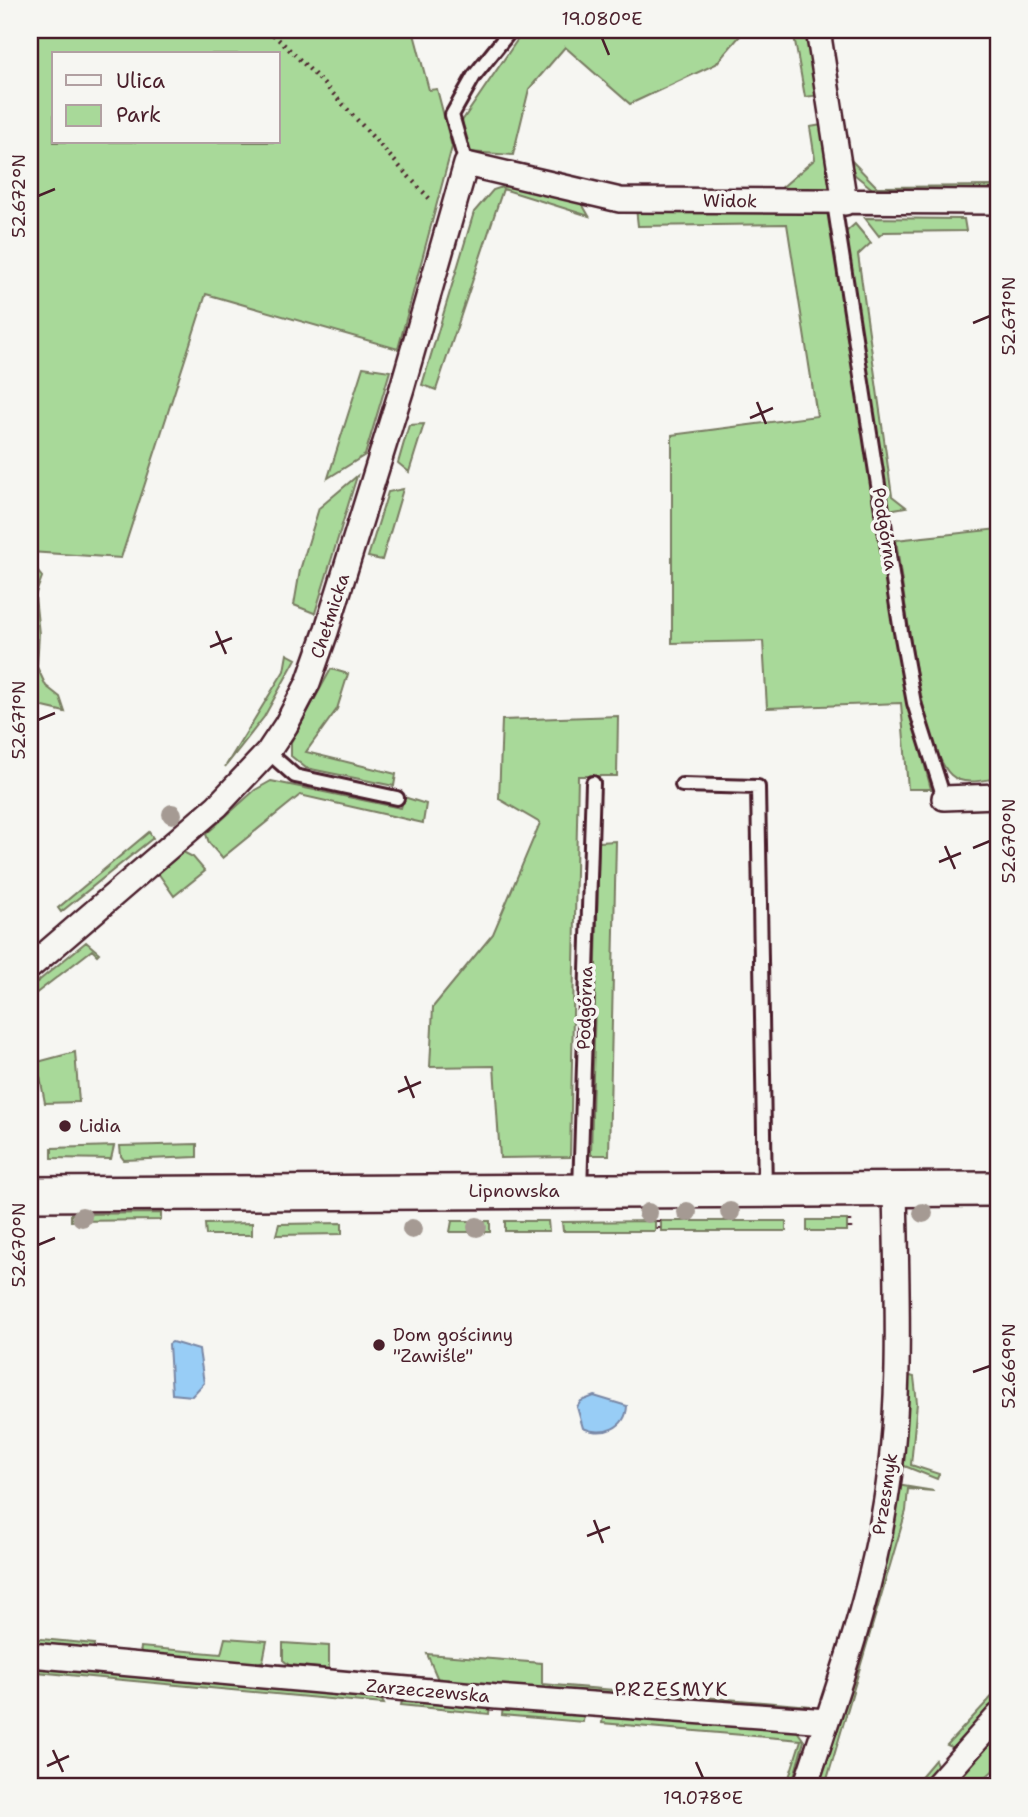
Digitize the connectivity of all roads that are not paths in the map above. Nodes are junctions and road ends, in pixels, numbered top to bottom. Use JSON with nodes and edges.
{"nodes":[{"id":1,"x":511,"y":30,"type":"edge"},
{"id":2,"x":818,"y":30,"type":"edge"},
{"id":3,"x":466,"y":164,"type":"junction"},
{"id":4,"x":998,"y":202,"type":"edge"},
{"id":5,"x":840,"y":203,"type":"junction"},
{"id":6,"x":268,"y":752,"type":"junction"},
{"id":7,"x":593,"y":783,"type":"dead end"},
{"id":8,"x":682,"y":785,"type":"dead end"},
{"id":9,"x":998,"y":796,"type":"edge"},
{"id":10,"x":397,"y":798,"type":"dead end"},
{"id":11,"x":944,"y":798,"type":"joint"},
{"id":12,"x":30,"y":967,"type":"edge"},
{"id":13,"x":998,"y":1189,"type":"edge"},
{"id":14,"x":895,"y":1190,"type":"junction"},
{"id":15,"x":580,"y":1191,"type":"junction"},
{"id":16,"x":765,"y":1191,"type":"junction"},
{"id":17,"x":30,"y":1194,"type":"edge"},
{"id":18,"x":30,"y":1655,"type":"edge"},
{"id":19,"x":998,"y":1716,"type":"edge"},
{"id":20,"x":827,"y":1721,"type":"junction"},
{"id":21,"x":805,"y":1787,"type":"edge"},
{"id":22,"x":935,"y":1787,"type":"edge"}],
"edges":[{"from":1,"to":3,"type":"lane"},
{"from":2,"to":5,"type":"street"},
{"from":3,"to":5,"type":"street","name":"Widok"},
{"from":3,"to":6,"type":"street","name":"Chełmicka"},
{"from":4,"to":5,"type":"street","name":"Widok"},
{"from":5,"to":11,"type":"lane","name":"Podgórna"},
{"from":6,"to":10,"type":"lane"},
{"from":6,"to":12,"type":"street","name":"Chełmicka"},
{"from":7,"to":15,"type":"lane","name":"Podgórna"},
{"from":8,"to":16,"type":"lane"},
{"from":9,"to":11,"type":"street","name":"Podgórna"},
{"from":13,"to":14,"type":"main road","name":"Lipnowska"},
{"from":14,"to":16,"type":"main road","name":"Lipnowska"},
{"from":14,"to":20,"type":"street","name":"Przesmyk"},
{"from":15,"to":16,"type":"main road","name":"Lipnowska"},
{"from":15,"to":17,"type":"main road","name":"Lipnowska"},
{"from":18,"to":20,"type":"street","name":"Zarzeczewska"},
{"from":19,"to":22,"type":"street"},
{"from":20,"to":21,"type":"street","name":"Przesmyk"}]}
